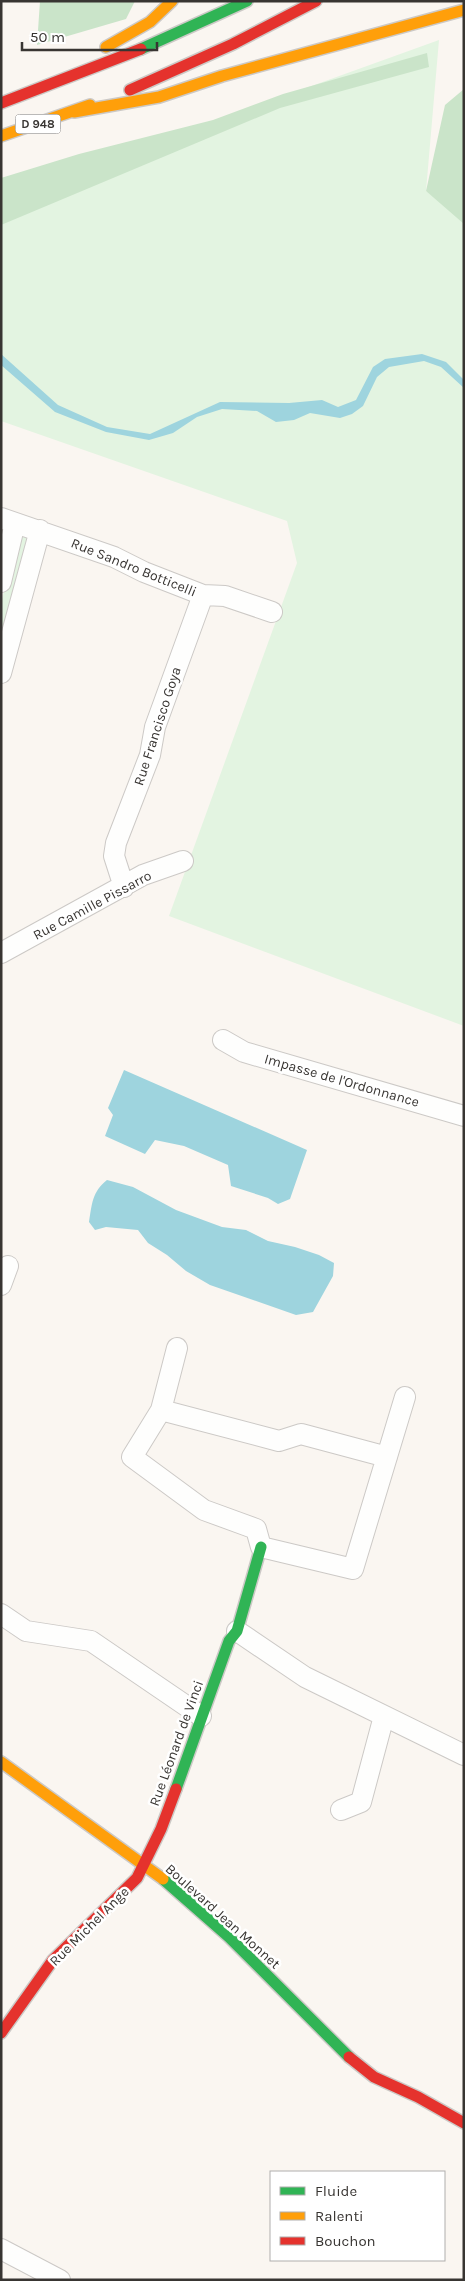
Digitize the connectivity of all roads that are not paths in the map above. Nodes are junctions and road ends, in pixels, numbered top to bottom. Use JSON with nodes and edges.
{"nodes":[{"id":1,"x":172,"y":1,"type":"edge"},
{"id":2,"x":247,"y":1,"type":"edge"},
{"id":3,"x":316,"y":1,"type":"edge"},
{"id":4,"x":464,"y":10,"type":"edge"},
{"id":5,"x":1,"y":101,"type":"edge"},
{"id":6,"x":74,"y":112,"type":"junction"},
{"id":7,"x":1,"y":136,"type":"edge"},
{"id":8,"x":21,"y":524,"type":"edge"},
{"id":9,"x":1,"y":582,"type":"edge"},
{"id":10,"x":203,"y":595,"type":"junction"},
{"id":11,"x":272,"y":612,"type":"dead end"},
{"id":12,"x":1,"y":673,"type":"edge"},
{"id":13,"x":183,"y":861,"type":"dead end"},
{"id":14,"x":124,"y":886,"type":"junction"},
{"id":15,"x":1,"y":953,"type":"edge"},
{"id":16,"x":223,"y":1040,"type":"dead end"},
{"id":17,"x":464,"y":1116,"type":"edge"},
{"id":18,"x":177,"y":1348,"type":"dead end"},
{"id":19,"x":404,"y":1397,"type":"dead end"},
{"id":20,"x":161,"y":1410,"type":"junction"},
{"id":21,"x":387,"y":1457,"type":"junction"},
{"id":22,"x":261,"y":1547,"type":"junction"},
{"id":23,"x":1,"y":1614,"type":"edge"},
{"id":24,"x":237,"y":1631,"type":"junction"},
{"id":25,"x":202,"y":1716,"type":"junction"},
{"id":26,"x":384,"y":1716,"type":"junction"},
{"id":27,"x":464,"y":1755,"type":"edge"},
{"id":28,"x":1,"y":1762,"type":"edge"},
{"id":29,"x":341,"y":1810,"type":"dead end"},
{"id":30,"x":144,"y":1865,"type":"junction"},
{"id":31,"x":8,"y":2007,"type":"edge"},
{"id":32,"x":1,"y":2033,"type":"edge"},
{"id":33,"x":418,"y":2097,"type":"junction"},
{"id":34,"x":454,"y":2105,"type":"dead end"},
{"id":35,"x":464,"y":2123,"type":"edge"},
{"id":36,"x":1,"y":2249,"type":"edge"},
{"id":37,"x":60,"y":2280,"type":"edge"}],
"edges":[{"from":1,"to":5,"type":"main road"},
{"from":2,"to":5,"type":"main road","number":"D 948"},
{"from":3,"to":6,"type":"main road","number":"D 948"},
{"from":4,"to":6,"type":"main road"},
{"from":6,"to":7,"type":"main road","number":"D 948"},
{"from":8,"to":9,"type":"street"},
{"from":8,"to":10,"type":"street","name":"Rue Sandro Botticelli"},
{"from":8,"to":12,"type":"street"},
{"from":10,"to":11,"type":"street","name":"Rue Sandro Botticelli"},
{"from":10,"to":14,"type":"street","name":"Rue Francisco Goya"},
{"from":13,"to":14,"type":"street","name":"Rue Camille Pissarro"},
{"from":14,"to":15,"type":"street","name":"Rue Camille Pissarro"},
{"from":16,"to":17,"type":"street","name":"Impasse de l'Ordonnance"},
{"from":18,"to":20,"type":"street"},
{"from":19,"to":21,"type":"street"},
{"from":20,"to":21,"type":"street"},
{"from":20,"to":22,"type":"street"},
{"from":21,"to":22,"type":"street"},
{"from":22,"to":24,"type":"main road","name":"Rue Léonard de Vinci"},
{"from":23,"to":25,"type":"street"},
{"from":24,"to":25,"type":"main road","name":"Rue Léonard de Vinci"},
{"from":24,"to":26,"type":"street"},
{"from":25,"to":30,"type":"main road","name":"Rue Léonard de Vinci"},
{"from":26,"to":27,"type":"street"},
{"from":26,"to":29,"type":"street"},
{"from":28,"to":30,"type":"main road","name":"Boulevard Jean Monnet"},
{"from":30,"to":31,"type":"main road","name":"Rue Michel Ange"},
{"from":30,"to":33,"type":"main road","name":"Boulevard Jean Monnet"},
{"from":31,"to":32,"type":"main road","name":"Rue Michel Ange"},
{"from":33,"to":34,"type":"main road","name":"Boulevard Jean Monnet"},
{"from":33,"to":35,"type":"main road","name":"Boulevard Jean Monnet"},
{"from":36,"to":37,"type":"street"}]}
